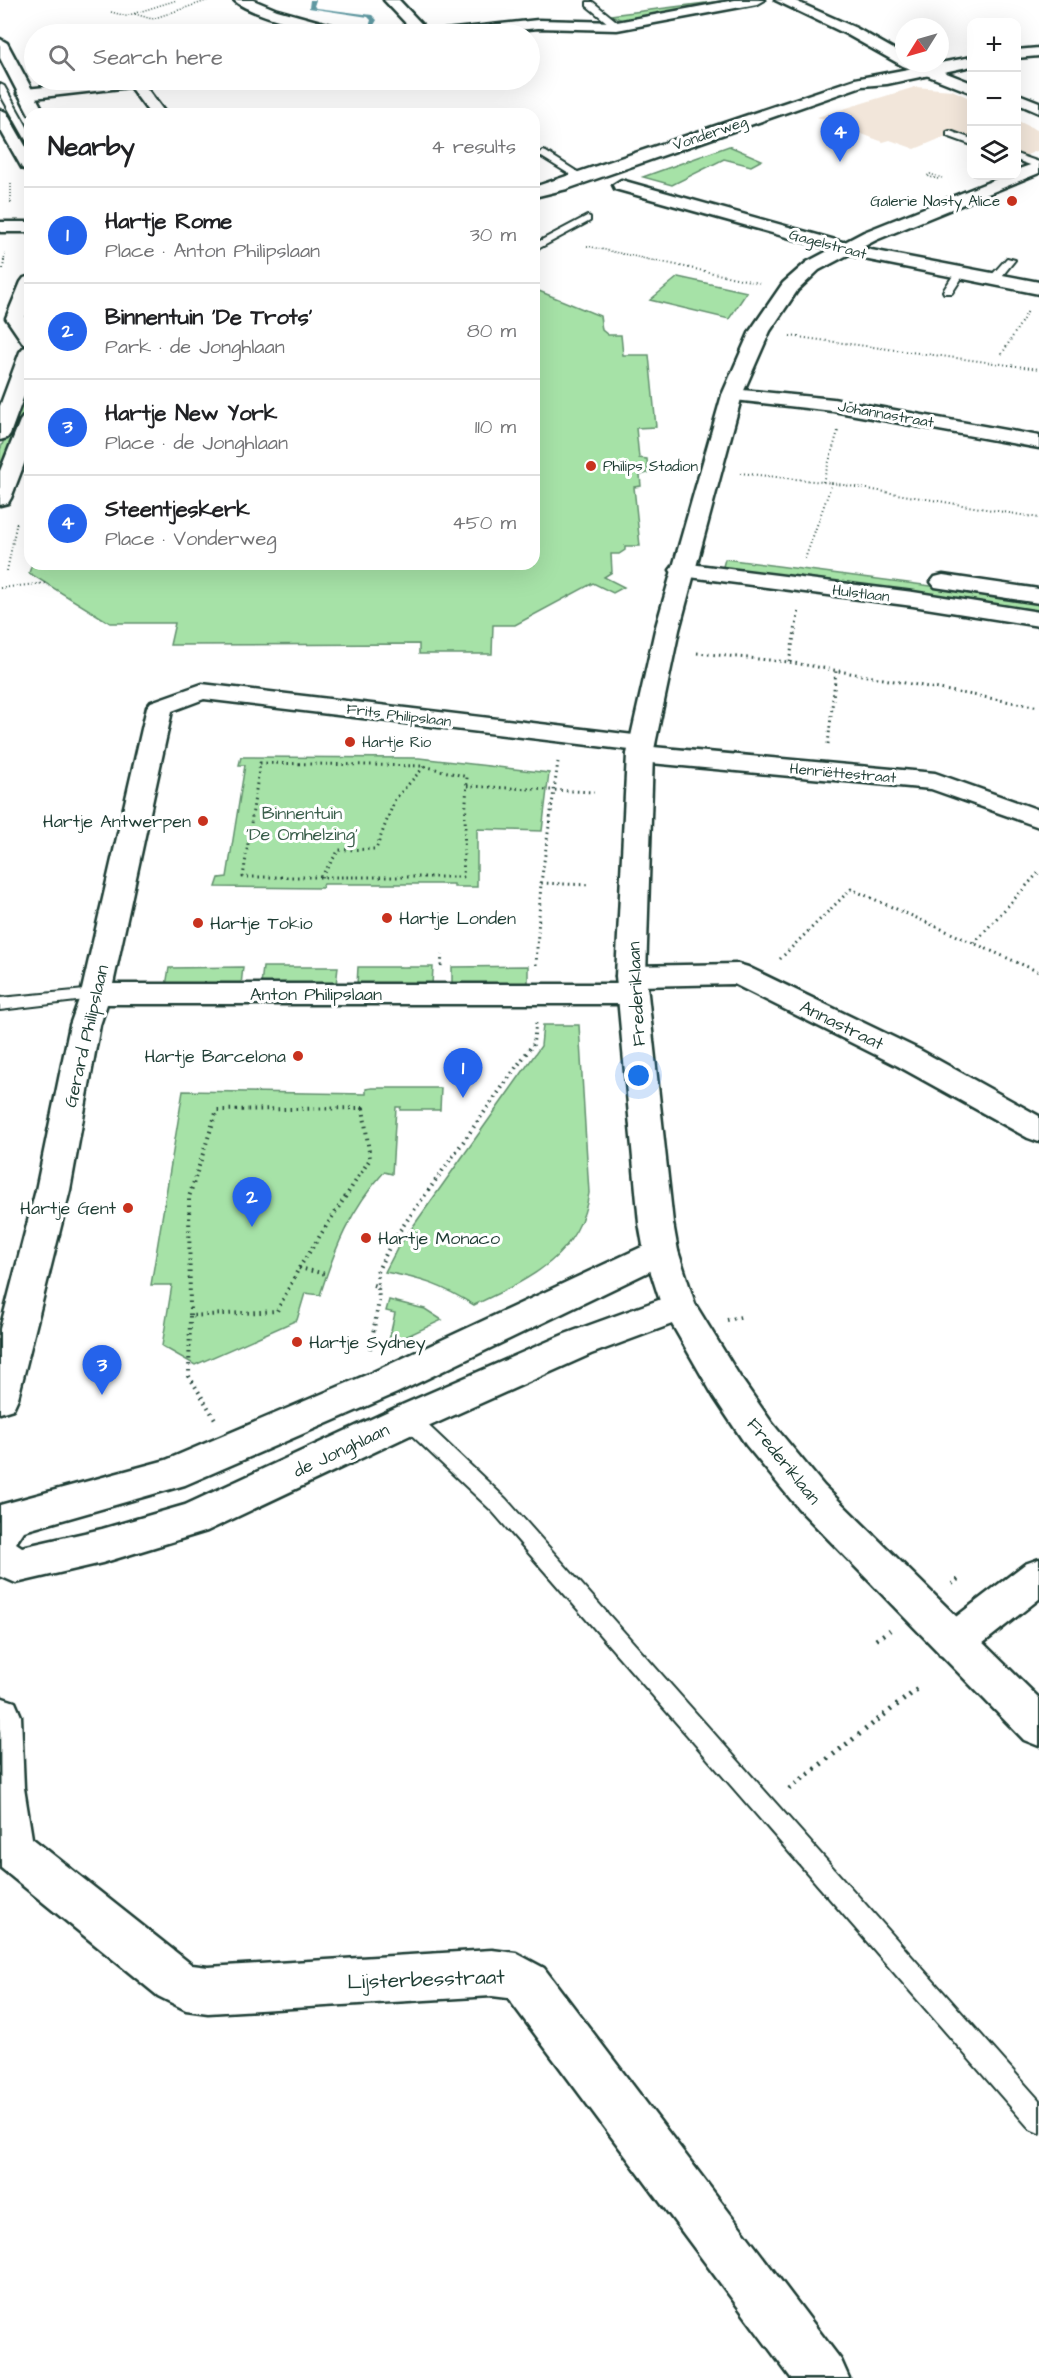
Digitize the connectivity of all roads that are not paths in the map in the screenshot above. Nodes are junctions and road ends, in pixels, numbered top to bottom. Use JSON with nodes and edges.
{"nodes":[{"id":1,"x":241,"y":0,"type":"edge"},
{"id":2,"x":391,"y":0,"type":"edge"},
{"id":3,"x":757,"y":0,"type":"edge"},
{"id":4,"x":782,"y":0,"type":"edge"},
{"id":5,"x":590,"y":4,"type":"dead end"},
{"id":6,"x":312,"y":24,"type":"edge"},
{"id":7,"x":414,"y":24,"type":"edge"},
{"id":8,"x":540,"y":24,"type":"edge"},
{"id":9,"x":617,"y":26,"type":"junction"},
{"id":10,"x":851,"y":31,"type":"junction"},
{"id":11,"x":1039,"y":39,"type":"edge"},
{"id":12,"x":1021,"y":41,"type":"edge"},
{"id":13,"x":0,"y":43,"type":"edge"},
{"id":14,"x":895,"y":45,"type":"edge"},
{"id":15,"x":1039,"y":52,"type":"edge"},
{"id":16,"x":1021,"y":54,"type":"edge"},
{"id":17,"x":895,"y":56,"type":"edge"},
{"id":18,"x":967,"y":61,"type":"edge"},
{"id":19,"x":949,"y":63,"type":"edge"},
{"id":20,"x":895,"y":65,"type":"edge"},
{"id":21,"x":949,"y":66,"type":"edge"},
{"id":22,"x":916,"y":72,"type":"edge"},
{"id":23,"x":929,"y":72,"type":"edge"},
{"id":24,"x":967,"y":74,"type":"edge"},
{"id":25,"x":860,"y":82,"type":"junction"},
{"id":26,"x":0,"y":86,"type":"edge"},
{"id":27,"x":967,"y":87,"type":"edge"},
{"id":28,"x":61,"y":90,"type":"edge"},
{"id":29,"x":140,"y":90,"type":"edge"},
{"id":30,"x":25,"y":94,"type":"junction"},
{"id":31,"x":3,"y":98,"type":"edge"},
{"id":32,"x":1021,"y":99,"type":"edge"},
{"id":33,"x":33,"y":108,"type":"edge"},
{"id":34,"x":154,"y":108,"type":"edge"},
{"id":35,"x":1039,"y":108,"type":"edge"},
{"id":36,"x":1021,"y":110,"type":"edge"},
{"id":37,"x":0,"y":115,"type":"edge"},
{"id":38,"x":1039,"y":118,"type":"edge"},
{"id":39,"x":24,"y":131,"type":"edge"},
{"id":40,"x":950,"y":134,"type":"dead end"},
{"id":41,"x":967,"y":140,"type":"edge"},
{"id":42,"x":543,"y":154,"type":"dead end"},
{"id":43,"x":24,"y":157,"type":"edge"},
{"id":44,"x":1031,"y":167,"type":"edge"},
{"id":45,"x":582,"y":178,"type":"junction"},
{"id":46,"x":561,"y":185,"type":"junction"},
{"id":47,"x":621,"y":185,"type":"dead end"},
{"id":48,"x":540,"y":190,"type":"edge"},
{"id":49,"x":540,"y":195,"type":"edge"},
{"id":50,"x":587,"y":219,"type":"dead end"},
{"id":51,"x":0,"y":227,"type":"edge"},
{"id":52,"x":24,"y":227,"type":"edge"},
{"id":53,"x":0,"y":244,"type":"edge"},
{"id":54,"x":24,"y":244,"type":"edge"},
{"id":55,"x":540,"y":244,"type":"edge"},
{"id":56,"x":842,"y":249,"type":"junction"},
{"id":57,"x":1010,"y":260,"type":"dead end"},
{"id":58,"x":960,"y":273,"type":"junction"},
{"id":59,"x":994,"y":279,"type":"junction"},
{"id":60,"x":1039,"y":288,"type":"edge"},
{"id":61,"x":948,"y":291,"type":"dead end"},
{"id":62,"x":24,"y":296,"type":"edge"},
{"id":63,"x":24,"y":331,"type":"edge"},
{"id":64,"x":24,"y":368,"type":"edge"},
{"id":65,"x":732,"y":395,"type":"junction"},
{"id":66,"x":0,"y":434,"type":"edge"},
{"id":67,"x":24,"y":436,"type":"edge"},
{"id":68,"x":1039,"y":442,"type":"edge"},
{"id":69,"x":0,"y":498,"type":"edge"},
{"id":70,"x":685,"y":560,"type":"junction"},
{"id":71,"x":804,"y":575,"type":"junction"},
{"id":72,"x":1039,"y":596,"type":"edge"},
{"id":73,"x":1039,"y":619,"type":"edge"},
{"id":74,"x":160,"y":707,"type":"joint"},
{"id":75,"x":641,"y":749,"type":"junction"},
{"id":76,"x":1039,"y":819,"type":"edge"},
{"id":77,"x":632,"y":985,"type":"junction"},
{"id":78,"x":96,"y":994,"type":"junction"},
{"id":79,"x":0,"y":1004,"type":"edge"},
{"id":80,"x":1039,"y":1130,"type":"edge"},
{"id":81,"x":661,"y":1251,"type":"junction"},
{"id":82,"x":679,"y":1307,"type":"junction"},
{"id":83,"x":384,"y":1383,"type":"junction"},
{"id":84,"x":0,"y":1398,"type":"edge"},
{"id":85,"x":408,"y":1419,"type":"junction"},
{"id":86,"x":0,"y":1536,"type":"edge"},
{"id":87,"x":0,"y":1553,"type":"edge"},
{"id":88,"x":1039,"y":1576,"type":"edge"},
{"id":89,"x":954,"y":1642,"type":"junction"},
{"id":90,"x":0,"y":1716,"type":"edge"},
{"id":91,"x":1039,"y":1726,"type":"edge"},
{"id":92,"x":1039,"y":2120,"type":"edge"},
{"id":93,"x":823,"y":2378,"type":"edge"}],
"edges":[{"from":1,"to":6,"type":"street"},
{"from":2,"to":7,"type":"street"},
{"from":3,"to":9,"type":"street"},
{"from":4,"to":10,"type":"street"},
{"from":5,"to":9,"type":"lane"},
{"from":8,"to":9,"type":"street"},
{"from":10,"to":14,"type":"street"},
{"from":10,"to":17,"type":"street"},
{"from":11,"to":12,"type":"street"},
{"from":13,"to":30,"type":"street"},
{"from":15,"to":16,"type":"street"},
{"from":18,"to":19,"type":"street","name":"Vonderweg"},
{"from":20,"to":25,"type":"street","name":"Vonderweg"},
{"from":21,"to":24,"type":"street"},
{"from":22,"to":25,"type":"street","name":"Vonderweg"},
{"from":23,"to":27,"type":"street"},
{"from":25,"to":45,"type":"street","name":"Vonderweg"},
{"from":26,"to":31,"type":"lane"},
{"from":28,"to":30,"type":"street"},
{"from":29,"to":34,"type":"street"},
{"from":30,"to":33,"type":"street"},
{"from":31,"to":39,"type":"lane"},
{"from":32,"to":35,"type":"street"},
{"from":36,"to":38,"type":"street"},
{"from":37,"to":43,"type":"street"},
{"from":40,"to":41,"type":"lane"},
{"from":42,"to":45,"type":"lane"},
{"from":44,"to":56,"type":"street","name":"Frederiklaan"},
{"from":45,"to":46,"type":"street","name":"Vonderweg"},
{"from":46,"to":48,"type":"street","name":"Vonderweg"},
{"from":46,"to":49,"type":"street","name":"Vonderweg"},
{"from":47,"to":56,"type":"street","name":"Gagelstraat"},
{"from":50,"to":55,"type":"lane"},
{"from":51,"to":52,"type":"street"},
{"from":53,"to":54,"type":"street"},
{"from":56,"to":58,"type":"street","name":"Gagelstraat"},
{"from":56,"to":65,"type":"street","name":"Frederiklaan"},
{"from":57,"to":59,"type":"lane"},
{"from":58,"to":59,"type":"street","name":"Gagelstraat"},
{"from":58,"to":61,"type":"lane"},
{"from":59,"to":60,"type":"street","name":"Gagelstraat"},
{"from":62,"to":63,"type":"street"},
{"from":64,"to":66,"type":"street"},
{"from":65,"to":68,"type":"street","name":"Johannastraat"},
{"from":65,"to":70,"type":"street","name":"Frederiklaan"},
{"from":67,"to":69,"type":"street"},
{"from":70,"to":71,"type":"street","name":"Hulstlaan"},
{"from":70,"to":75,"type":"street","name":"Frederiklaan"},
{"from":71,"to":72,"type":"street","name":"Hulstlaan"},
{"from":71,"to":73,"type":"street","name":"Hulstlaan"},
{"from":74,"to":75,"type":"street","name":"Frits Philipslaan"},
{"from":74,"to":78,"type":"street","name":"Gerard Philipslaan"},
{"from":75,"to":76,"type":"street","name":"Henriëttestraat"},
{"from":75,"to":77,"type":"street","name":"Frederiklaan"},
{"from":77,"to":78,"type":"street","name":"Anton Philipslaan"},
{"from":77,"to":80,"type":"street","name":"Annastraat"},
{"from":77,"to":81,"type":"street","name":"Frederiklaan"},
{"from":78,"to":79,"type":"lane","name":"Anton Philipslaan"},
{"from":78,"to":84,"type":"street","name":"Gerard Philipslaan"},
{"from":81,"to":82,"type":"street","name":"Frederiklaan"},
{"from":81,"to":83,"type":"street"},
{"from":82,"to":85,"type":"street","name":"de Jonghlaan"},
{"from":82,"to":89,"type":"street","name":"Frederiklaan"},
{"from":83,"to":85,"type":"street"},
{"from":83,"to":86,"type":"street"},
{"from":85,"to":87,"type":"street","name":"de Jonghlaan"},
{"from":85,"to":92,"type":"lane"},
{"from":88,"to":89,"type":"street"},
{"from":89,"to":91,"type":"street","name":"Frederiklaan"},
{"from":90,"to":93,"type":"street","name":"Lijsterbesstraat"}]}
